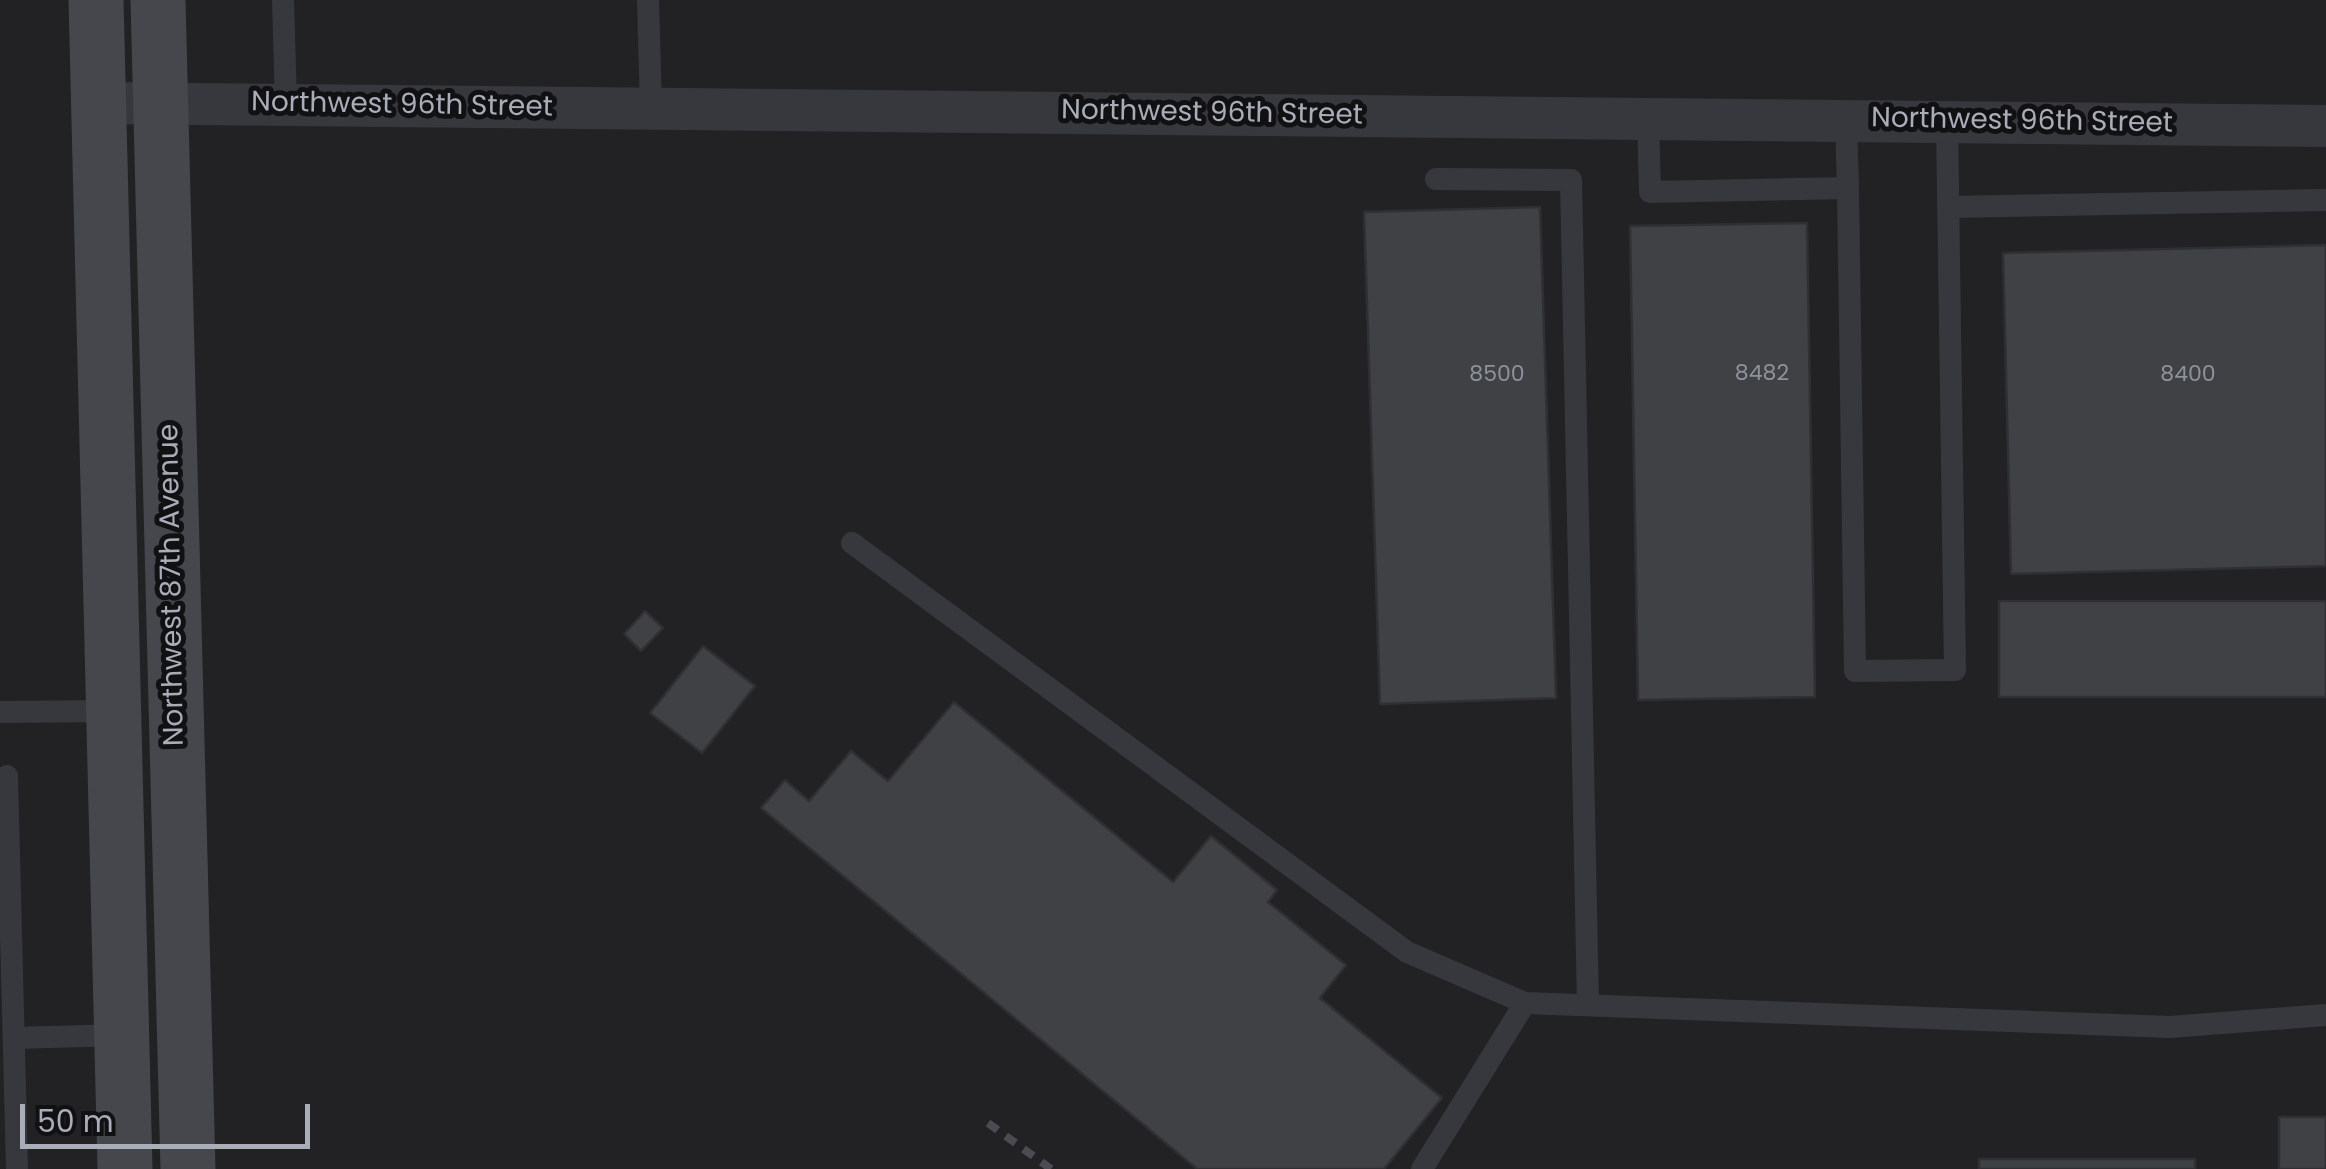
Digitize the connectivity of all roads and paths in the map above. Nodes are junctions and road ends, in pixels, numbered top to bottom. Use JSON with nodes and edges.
{"nodes":[{"id":1,"x":96,"y":0,"type":"edge"},
{"id":2,"x":158,"y":0,"type":"edge"},
{"id":3,"x":283,"y":0,"type":"edge"},
{"id":4,"x":648,"y":0,"type":"edge"},
{"id":5,"x":99,"y":103,"type":"junction"},
{"id":6,"x":160,"y":104,"type":"junction"},
{"id":7,"x":286,"y":105,"type":"junction"},
{"id":8,"x":651,"y":109,"type":"junction"},
{"id":9,"x":1648,"y":118,"type":"junction"},
{"id":10,"x":1846,"y":120,"type":"junction"},
{"id":11,"x":1947,"y":122,"type":"junction"},
{"id":12,"x":2326,"y":126,"type":"edge"},
{"id":13,"x":1436,"y":179,"type":"dead end"},
{"id":14,"x":1848,"y":188,"type":"junction"},
{"id":15,"x":2326,"y":200,"type":"edge"},
{"id":16,"x":1948,"y":206,"type":"junction"},
{"id":17,"x":852,"y":544,"type":"dead end"},
{"id":18,"x":113,"y":711,"type":"junction"},
{"id":19,"x":0,"y":712,"type":"edge"},
{"id":20,"x":8,"y":776,"type":"dead end"},
{"id":21,"x":1526,"y":1003,"type":"junction"},
{"id":22,"x":1588,"y":1004,"type":"junction"},
{"id":23,"x":2326,"y":1015,"type":"edge"},
{"id":24,"x":122,"y":1036,"type":"junction"},
{"id":25,"x":14,"y":1038,"type":"junction"},
{"id":26,"x":18,"y":1169,"type":"edge"},
{"id":27,"x":125,"y":1169,"type":"edge"},
{"id":28,"x":188,"y":1169,"type":"edge"},
{"id":29,"x":1422,"y":1169,"type":"edge"}],
"edges":[{"from":1,"to":5,"type":"main road"},
{"from":2,"to":6,"type":"main road","name":"Northwest 87th Avenue"},
{"from":3,"to":7,"type":"lane"},
{"from":4,"to":8,"type":"lane"},
{"from":5,"to":6,"type":"street","name":"Northwest 96th Street"},
{"from":5,"to":18,"type":"main road"},
{"from":6,"to":7,"type":"street","name":"Northwest 96th Street"},
{"from":6,"to":28,"type":"main road","name":"Northwest 87th Avenue"},
{"from":7,"to":8,"type":"street","name":"Northwest 96th Street"},
{"from":8,"to":9,"type":"street","name":"Northwest 96th Street"},
{"from":9,"to":10,"type":"street","name":"Northwest 96th Street"},
{"from":9,"to":14,"type":"lane"},
{"from":10,"to":11,"type":"street","name":"Northwest 96th Street"},
{"from":10,"to":14,"type":"lane"},
{"from":11,"to":12,"type":"street","name":"Northwest 96th Street"},
{"from":11,"to":16,"type":"lane"},
{"from":13,"to":22,"type":"lane"},
{"from":14,"to":16,"type":"lane"},
{"from":15,"to":16,"type":"lane"},
{"from":17,"to":21,"type":"lane"},
{"from":18,"to":19,"type":"lane"},
{"from":18,"to":24,"type":"main road"},
{"from":20,"to":25,"type":"lane"},
{"from":21,"to":22,"type":"lane"},
{"from":21,"to":29,"type":"lane"},
{"from":22,"to":23,"type":"lane"},
{"from":24,"to":25,"type":"lane"},
{"from":24,"to":27,"type":"main road"},
{"from":25,"to":26,"type":"lane"}]}
